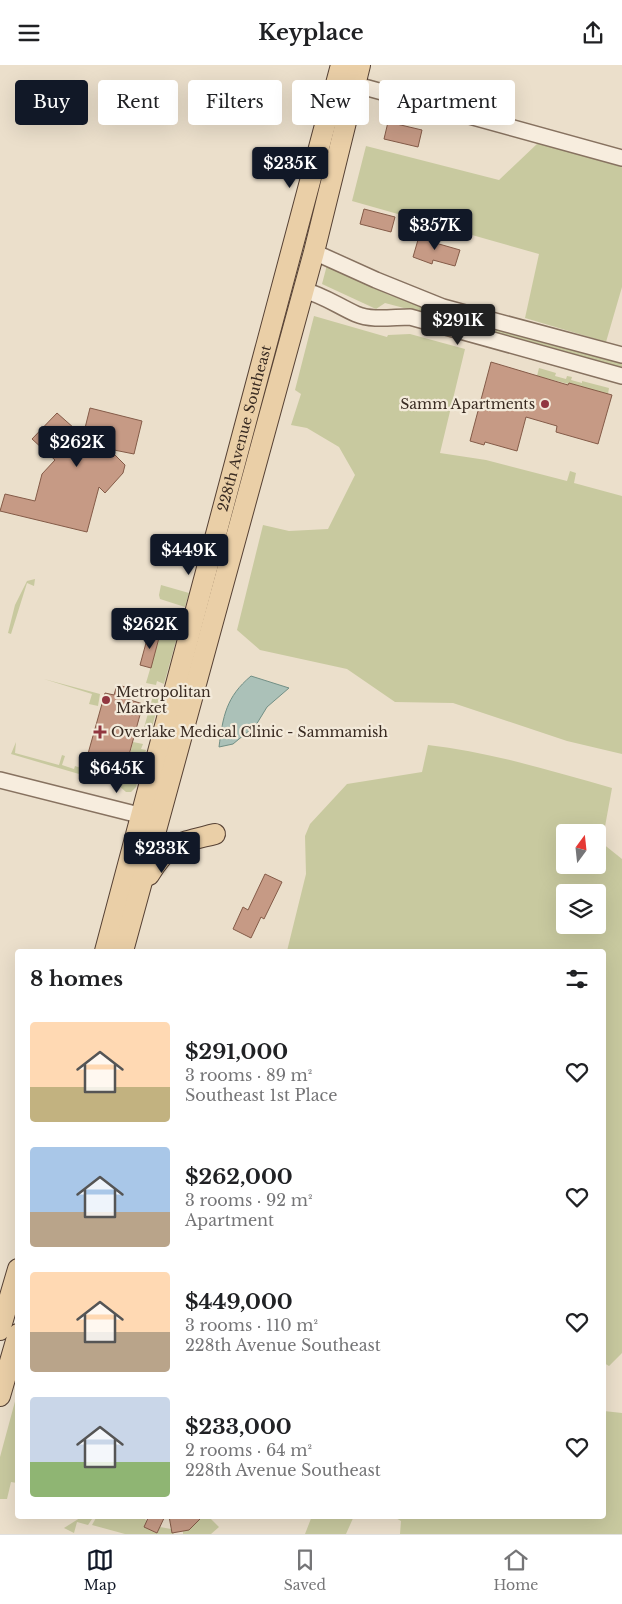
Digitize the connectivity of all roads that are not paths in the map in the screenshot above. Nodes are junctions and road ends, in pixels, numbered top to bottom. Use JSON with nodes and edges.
{"nodes":[{"id":1,"x":360,"y":65,"type":"edge"},
{"id":2,"x":344,"y":77,"type":"edge"},
{"id":3,"x":622,"y":159,"type":"edge"},
{"id":4,"x":314,"y":252,"type":"junction"},
{"id":5,"x":303,"y":290,"type":"junction"},
{"id":6,"x":622,"y":355,"type":"edge"},
{"id":7,"x":622,"y":376,"type":"edge"},
{"id":8,"x":0,"y":780,"type":"edge"},
{"id":9,"x":143,"y":816,"type":"junction"},
{"id":10,"x":215,"y":834,"type":"dead end"},
{"id":11,"x":132,"y":919,"type":"junction"},
{"id":12,"x":106,"y":949,"type":"edge"},
{"id":13,"x":124,"y":949,"type":"edge"},
{"id":14,"x":15,"y":1279,"type":"edge"},
{"id":15,"x":0,"y":1330,"type":"edge"},
{"id":16,"x":15,"y":1344,"type":"edge"},
{"id":17,"x":0,"y":1396,"type":"edge"}],
"edges":[{"from":1,"to":2,"type":"main road"},
{"from":2,"to":3,"type":"street"},
{"from":2,"to":4,"type":"main road","name":"228th Avenue Southeast"},
{"from":2,"to":9,"type":"main road","name":"228th Avenue Southeast"},
{"from":4,"to":5,"type":"main road","name":"228th Avenue Southeast"},
{"from":4,"to":6,"type":"street"},
{"from":5,"to":7,"type":"street"},
{"from":5,"to":11,"type":"main road","name":"228th Avenue Southeast"},
{"from":8,"to":9,"type":"street"},
{"from":9,"to":12,"type":"main road","name":"228th Avenue Southeast"},
{"from":10,"to":11,"type":"main road"},
{"from":11,"to":13,"type":"main road","name":"228th Avenue Southeast"},
{"from":14,"to":15,"type":"main road"},
{"from":16,"to":17,"type":"main road"}]}
